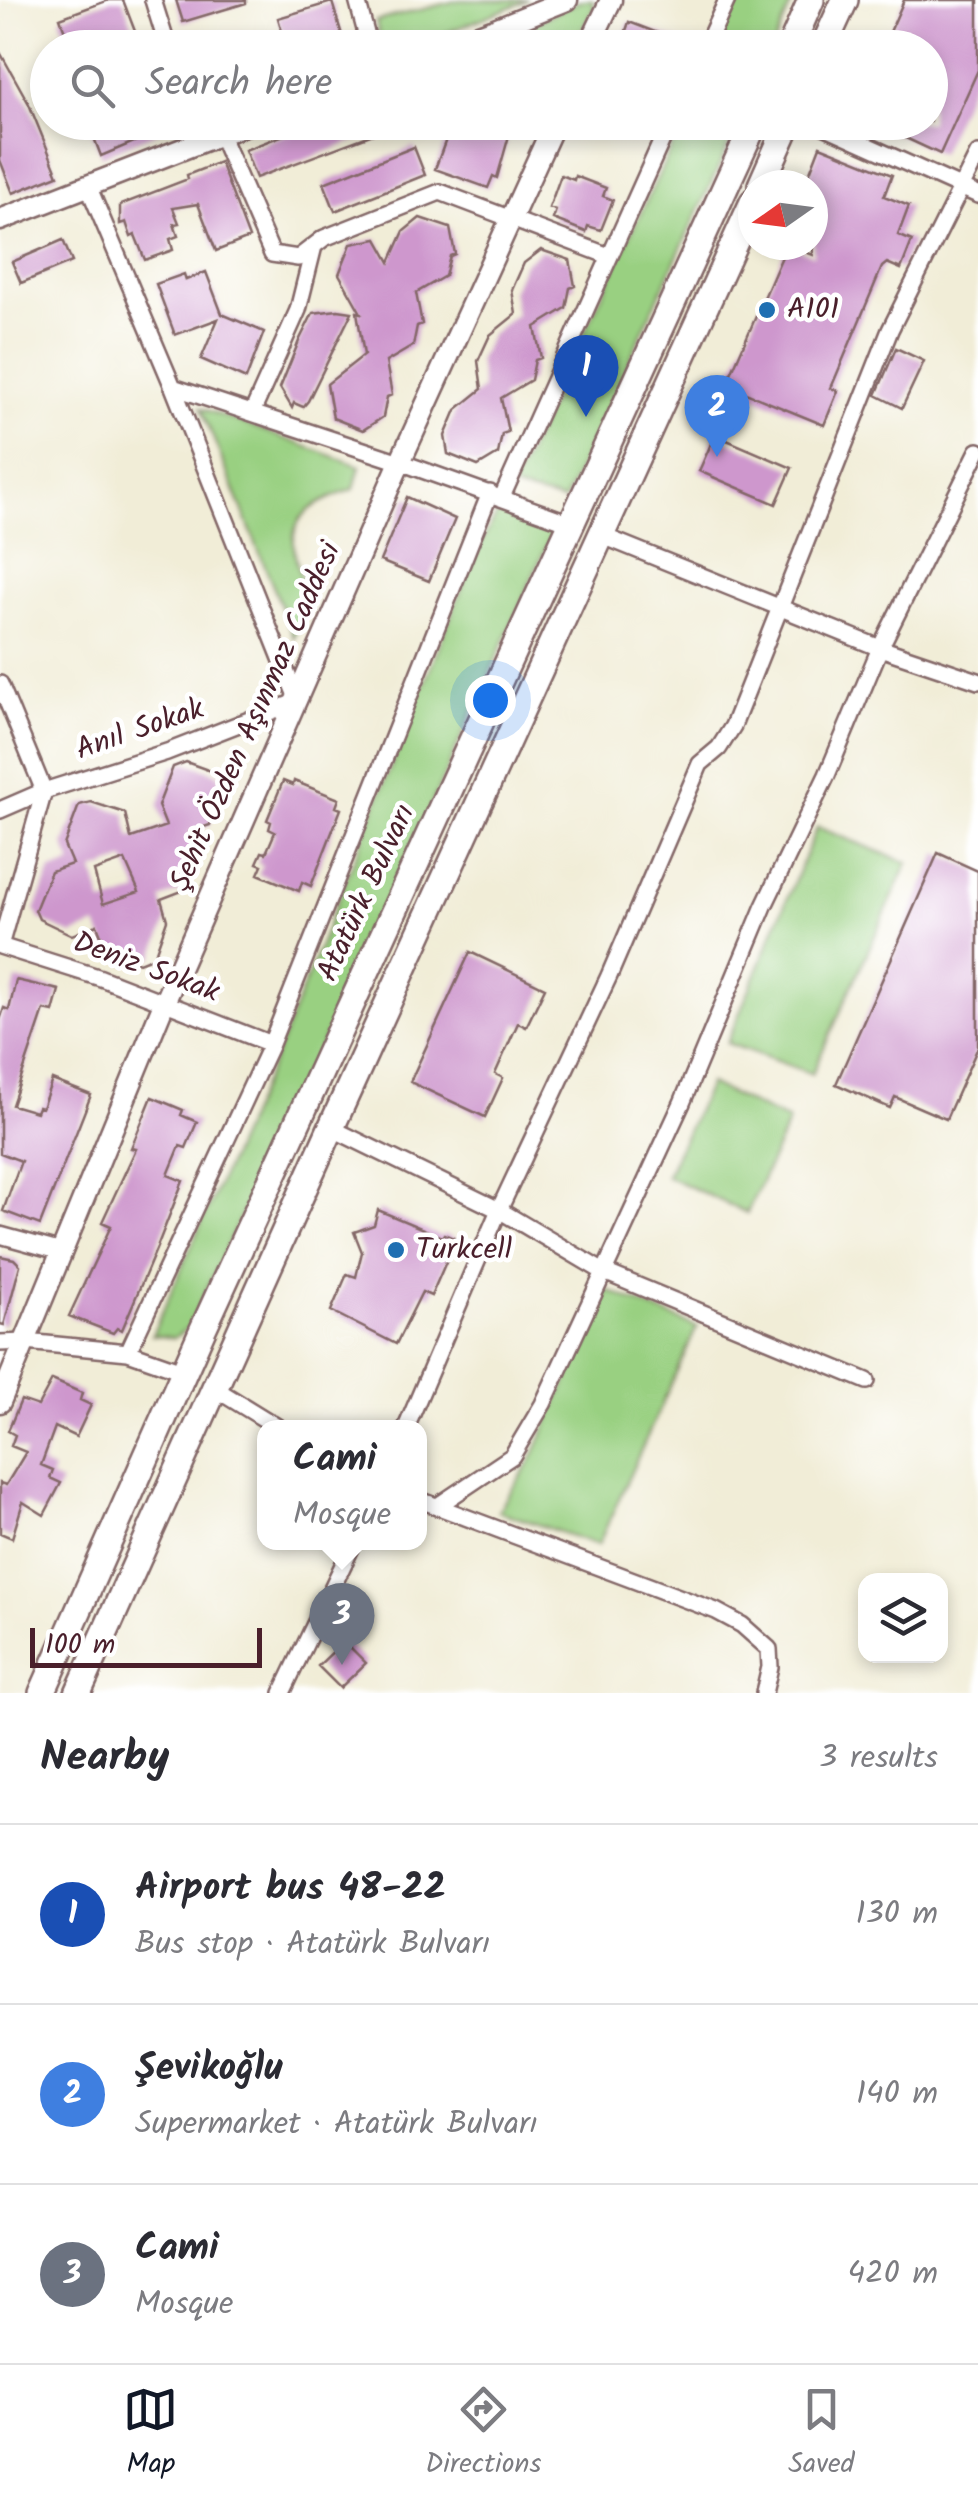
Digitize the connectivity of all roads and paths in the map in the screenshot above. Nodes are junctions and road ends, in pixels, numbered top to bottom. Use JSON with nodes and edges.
{"nodes":[{"id":1,"x":153,"y":0,"type":"edge"},
{"id":2,"x":357,"y":0,"type":"edge"},
{"id":3,"x":567,"y":0,"type":"edge"},
{"id":4,"x":610,"y":0,"type":"edge"},
{"id":5,"x":727,"y":0,"type":"edge"},
{"id":6,"x":811,"y":0,"type":"edge"},
{"id":7,"x":845,"y":0,"type":"edge"},
{"id":8,"x":162,"y":30,"type":"edge"},
{"id":9,"x":365,"y":30,"type":"edge"},
{"id":10,"x":492,"y":30,"type":"edge"},
{"id":11,"x":596,"y":30,"type":"edge"},
{"id":12,"x":713,"y":30,"type":"edge"},
{"id":13,"x":798,"y":30,"type":"edge"},
{"id":14,"x":831,"y":30,"type":"edge"},
{"id":15,"x":195,"y":140,"type":"edge"},
{"id":16,"x":211,"y":140,"type":"edge"},
{"id":17,"x":223,"y":140,"type":"edge"},
{"id":18,"x":547,"y":140,"type":"edge"},
{"id":19,"x":662,"y":140,"type":"edge"},
{"id":20,"x":748,"y":140,"type":"edge"},
{"id":21,"x":781,"y":140,"type":"edge"},
{"id":22,"x":856,"y":140,"type":"edge"},
{"id":23,"x":197,"y":146,"type":"junction"},
{"id":24,"x":978,"y":154,"type":"edge"},
{"id":25,"x":768,"y":170,"type":"edge"},
{"id":26,"x":89,"y":188,"type":"junction"},
{"id":27,"x":970,"y":191,"type":"edge"},
{"id":28,"x":3,"y":214,"type":"edge"},
{"id":29,"x":514,"y":218,"type":"junction"},
{"id":30,"x":738,"y":235,"type":"edge"},
{"id":31,"x":314,"y":246,"type":"junction"},
{"id":32,"x":609,"y":256,"type":"junction"},
{"id":33,"x":173,"y":387,"type":"junction"},
{"id":34,"x":252,"y":413,"type":"junction"},
{"id":35,"x":978,"y":451,"type":"edge"},
{"id":36,"x":400,"y":462,"type":"junction"},
{"id":37,"x":496,"y":495,"type":"junction"},
{"id":38,"x":573,"y":524,"type":"junction"},
{"id":39,"x":603,"y":536,"type":"junction"},
{"id":40,"x":778,"y":608,"type":"junction"},
{"id":41,"x":880,"y":648,"type":"junction"},
{"id":42,"x":978,"y":682,"type":"edge"},
{"id":43,"x":0,"y":684,"type":"edge"},
{"id":44,"x":298,"y":701,"type":"junction"},
{"id":45,"x":44,"y":792,"type":"junction"},
{"id":46,"x":0,"y":810,"type":"edge"},
{"id":47,"x":0,"y":946,"type":"edge"},
{"id":48,"x":164,"y":1002,"type":"junction"},
{"id":49,"x":271,"y":1044,"type":"junction"},
{"id":50,"x":331,"y":1128,"type":"junction"},
{"id":51,"x":499,"y":1210,"type":"junction"},
{"id":52,"x":0,"y":1235,"type":"edge"},
{"id":53,"x":62,"y":1252,"type":"junction"},
{"id":54,"x":602,"y":1271,"type":"junction"},
{"id":55,"x":26,"y":1342,"type":"junction"},
{"id":56,"x":0,"y":1343,"type":"edge"},
{"id":57,"x":128,"y":1352,"type":"junction"},
{"id":58,"x":185,"y":1372,"type":"junction"},
{"id":59,"x":866,"y":1380,"type":"dead end"},
{"id":60,"x":214,"y":1388,"type":"junction"},
{"id":61,"x":0,"y":1402,"type":"edge"},
{"id":62,"x":266,"y":1420,"type":"edge"},
{"id":63,"x":409,"y":1420,"type":"edge"},
{"id":64,"x":427,"y":1503,"type":"edge"},
{"id":65,"x":436,"y":1507,"type":"junction"},
{"id":66,"x":350,"y":1550,"type":"edge"},
{"id":67,"x":42,"y":1693,"type":"edge"},
{"id":68,"x":78,"y":1693,"type":"edge"},
{"id":69,"x":282,"y":1693,"type":"edge"},
{"id":70,"x":764,"y":1693,"type":"edge"}],
"edges":[{"from":1,"to":8,"type":"street"},
{"from":2,"to":9,"type":"street"},
{"from":3,"to":10,"type":"street"},
{"from":4,"to":11,"type":"street"},
{"from":5,"to":12,"type":"street"},
{"from":6,"to":13,"type":"main road"},
{"from":7,"to":14,"type":"main road"},
{"from":15,"to":23,"type":"street"},
{"from":16,"to":23,"type":"street"},
{"from":17,"to":31,"type":"street"},
{"from":18,"to":29,"type":"street","name":"Şehit Özden Aşınmaz Caddesi"},
{"from":19,"to":32,"type":"street"},
{"from":20,"to":38,"type":"main road","name":"Atatürk Bulvarı"},
{"from":21,"to":25,"type":"main road"},
{"from":22,"to":27,"type":"street"},
{"from":23,"to":26,"type":"street"},
{"from":24,"to":27,"type":"street"},
{"from":26,"to":28,"type":"street"},
{"from":26,"to":33,"type":"street"},
{"from":27,"to":40,"type":"street"},
{"from":29,"to":31,"type":"street"},
{"from":29,"to":32,"type":"street"},
{"from":29,"to":36,"type":"street","name":"Şehit Özden Aşınmaz Caddesi"},
{"from":30,"to":39,"type":"main road"},
{"from":31,"to":34,"type":"street"},
{"from":32,"to":37,"type":"street"},
{"from":33,"to":34,"type":"street"},
{"from":33,"to":44,"type":"street"},
{"from":34,"to":36,"type":"street"},
{"from":35,"to":41,"type":"street"},
{"from":36,"to":37,"type":"street"},
{"from":36,"to":44,"type":"street","name":"Şehit Özden Aşınmaz Caddesi"},
{"from":37,"to":38,"type":"street"},
{"from":37,"to":49,"type":"street"},
{"from":38,"to":39,"type":"main road"},
{"from":38,"to":58,"type":"main road","name":"Atatürk Bulvarı"},
{"from":39,"to":40,"type":"street"},
{"from":39,"to":50,"type":"main road"},
{"from":40,"to":41,"type":"street"},
{"from":40,"to":51,"type":"street"},
{"from":41,"to":42,"type":"street"},
{"from":41,"to":54,"type":"street"},
{"from":43,"to":45,"type":"street"},
{"from":44,"to":45,"type":"street","name":"Anıl Sokak"},
{"from":44,"to":48,"type":"street","name":"Şehit Özden Aşınmaz Caddesi"},
{"from":45,"to":46,"type":"street","name":"Anıl Sokak"},
{"from":45,"to":47,"type":"street"},
{"from":47,"to":48,"type":"street","name":"Deniz Sokak"},
{"from":48,"to":49,"type":"street","name":"Deniz Sokak"},
{"from":48,"to":53,"type":"street","name":"Şehit Özden Aşınmaz Caddesi"},
{"from":49,"to":57,"type":"street"},
{"from":50,"to":51,"type":"street"},
{"from":50,"to":60,"type":"main road"},
{"from":51,"to":54,"type":"street"},
{"from":51,"to":63,"type":"street"},
{"from":52,"to":53,"type":"street"},
{"from":53,"to":55,"type":"street","name":"Şehit Özden Aşınmaz Caddesi"},
{"from":54,"to":59,"type":"street"},
{"from":54,"to":65,"type":"street"},
{"from":55,"to":56,"type":"street"},
{"from":55,"to":57,"type":"street"},
{"from":55,"to":61,"type":"street","name":"Şehit Özden Aşınmaz Caddesi"},
{"from":57,"to":58,"type":"street"},
{"from":58,"to":60,"type":"main road"},
{"from":58,"to":67,"type":"main road","name":"Atatürk Bulvarı"},
{"from":60,"to":62,"type":"street"},
{"from":60,"to":68,"type":"main road"},
{"from":64,"to":65,"type":"street"},
{"from":65,"to":70,"type":"street"},
{"from":66,"to":69,"type":"street"}]}
